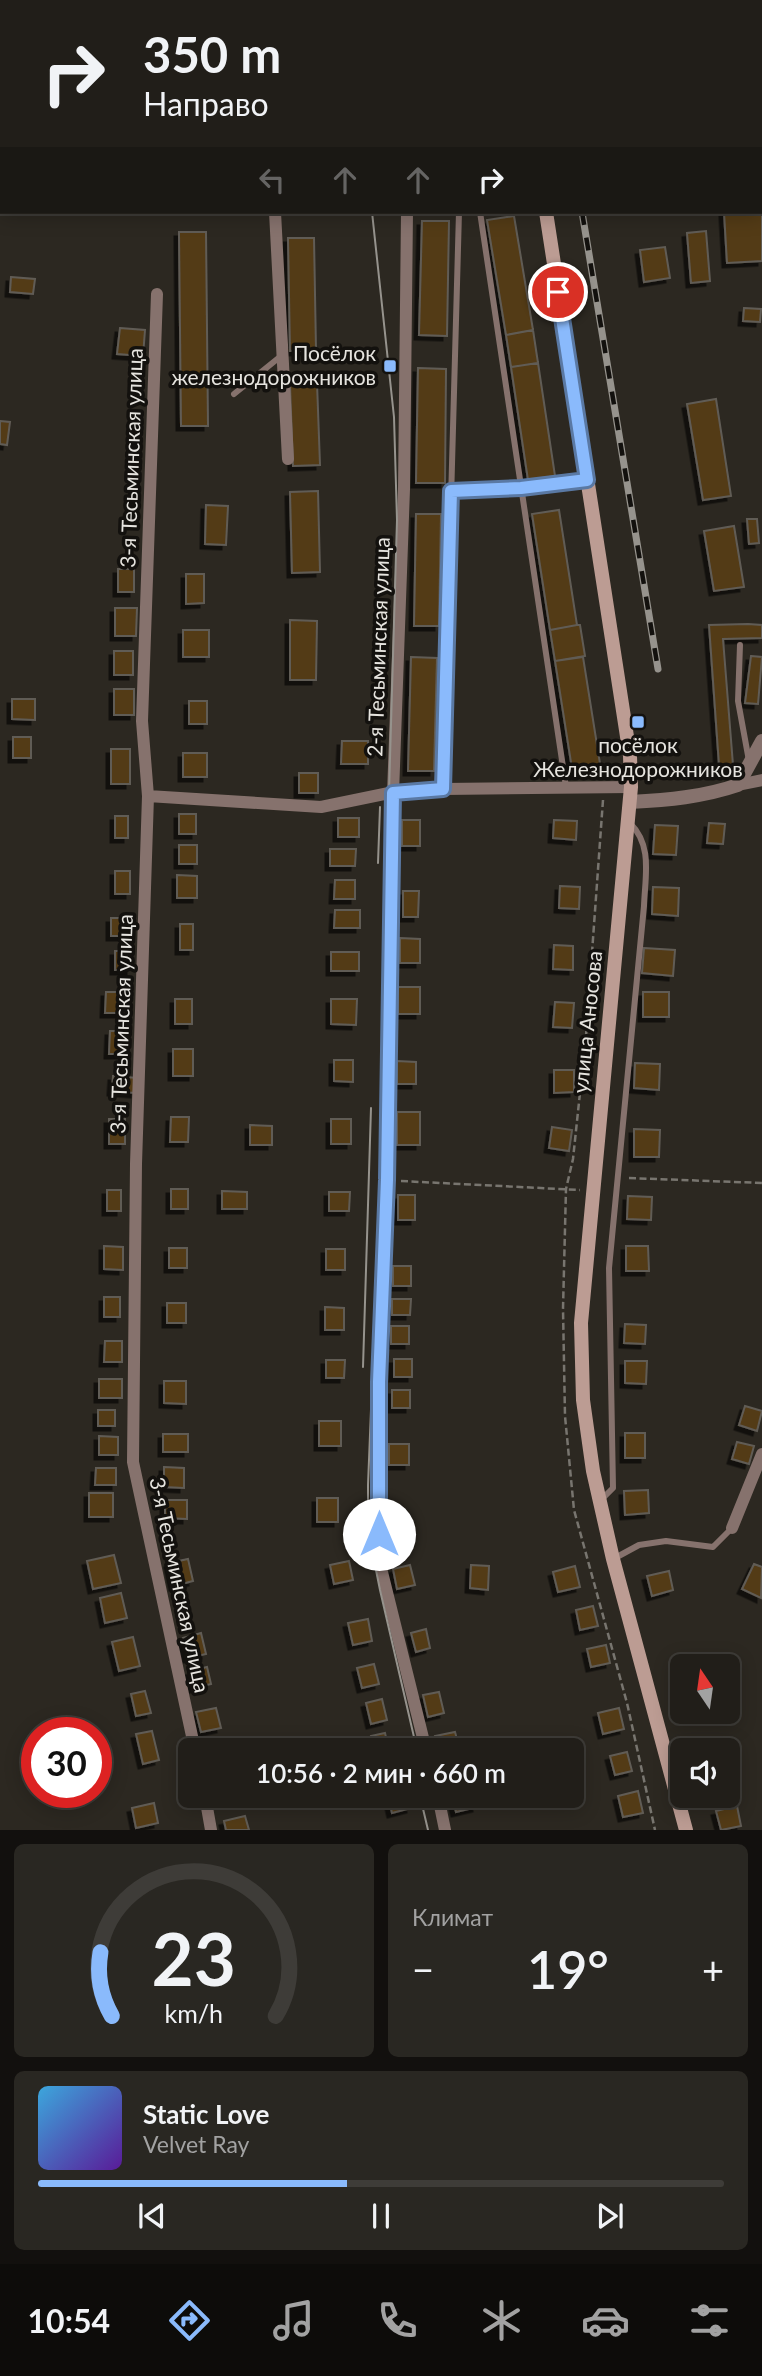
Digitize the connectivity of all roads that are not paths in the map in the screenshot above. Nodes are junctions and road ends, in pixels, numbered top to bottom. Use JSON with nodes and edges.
{"nodes":[{"id":1,"x":275,"y":214,"type":"edge"},
{"id":2,"x":407,"y":214,"type":"edge"},
{"id":3,"x":459,"y":214,"type":"edge"},
{"id":4,"x":480,"y":214,"type":"edge"},
{"id":5,"x":546,"y":214,"type":"edge"},
{"id":6,"x":157,"y":294,"type":"dead end"},
{"id":7,"x":283,"y":355,"type":"junction"},
{"id":8,"x":234,"y":394,"type":"dead end"},
{"id":9,"x":288,"y":459,"type":"dead end"},
{"id":10,"x":587,"y":480,"type":"junction"},
{"id":11,"x":521,"y":488,"type":"junction"},
{"id":12,"x":451,"y":491,"type":"junction"},
{"id":13,"x":740,"y":645,"type":"dead end"},
{"id":14,"x":762,"y":741,"type":"edge"},
{"id":15,"x":750,"y":766,"type":"junction"},
{"id":16,"x":762,"y":780,"type":"edge"},
{"id":17,"x":738,"y":785,"type":"junction"},
{"id":18,"x":443,"y":789,"type":"junction"},
{"id":19,"x":566,"y":789,"type":"junction"},
{"id":20,"x":387,"y":794,"type":"junction"},
{"id":21,"x":631,"y":795,"type":"junction"},
{"id":22,"x":148,"y":796,"type":"junction"},
{"id":23,"x":628,"y":822,"type":"junction"},
{"id":24,"x":762,"y":1454,"type":"edge"},
{"id":25,"x":600,"y":1502,"type":"junction"},
{"id":26,"x":732,"y":1528,"type":"joint"},
{"id":27,"x":613,"y":1559,"type":"junction"},
{"id":28,"x":192,"y":1738,"type":"edge"},
{"id":29,"x":423,"y":1738,"type":"edge"},
{"id":30,"x":207,"y":1808,"type":"edge"},
{"id":31,"x":440,"y":1808,"type":"edge"},
{"id":32,"x":211,"y":1830,"type":"edge"},
{"id":33,"x":445,"y":1830,"type":"edge"},
{"id":34,"x":686,"y":1830,"type":"edge"}],
"edges":[{"from":1,"to":7,"type":"street"},
{"from":2,"to":20,"type":"street","name":"2-я Тесьминская улица"},
{"from":3,"to":12,"type":"lane"},
{"from":4,"to":11,"type":"lane"},
{"from":5,"to":10,"type":"main road","name":"улица Аносова"},
{"from":6,"to":22,"type":"street","name":"3-я Тесьминская улица"},
{"from":7,"to":8,"type":"lane"},
{"from":7,"to":9,"type":"street"},
{"from":10,"to":11,"type":"lane"},
{"from":10,"to":21,"type":"main road","name":"улица Аносова"},
{"from":11,"to":12,"type":"lane"},
{"from":11,"to":19,"type":"lane"},
{"from":12,"to":18,"type":"lane"},
{"from":13,"to":15,"type":"lane"},
{"from":14,"to":15,"type":"street"},
{"from":15,"to":17,"type":"street"},
{"from":16,"to":17,"type":"street"},
{"from":17,"to":21,"type":"street"},
{"from":18,"to":19,"type":"street"},
{"from":18,"to":20,"type":"street"},
{"from":19,"to":21,"type":"street"},
{"from":20,"to":22,"type":"street"},
{"from":20,"to":29,"type":"street","name":"2-я Тесьминская улица"},
{"from":21,"to":23,"type":"main road","name":"улица Аносова"},
{"from":22,"to":28,"type":"street","name":"3-я Тесьминская улица"},
{"from":23,"to":25,"type":"main road","name":"улица Аносова"},
{"from":23,"to":25,"type":"lane"},
{"from":24,"to":26,"type":"street"},
{"from":25,"to":27,"type":"main road","name":"улица Аносова"},
{"from":26,"to":27,"type":"lane"},
{"from":27,"to":34,"type":"main road","name":"улица Аносова"},
{"from":30,"to":32,"type":"street"},
{"from":31,"to":33,"type":"street"}]}
